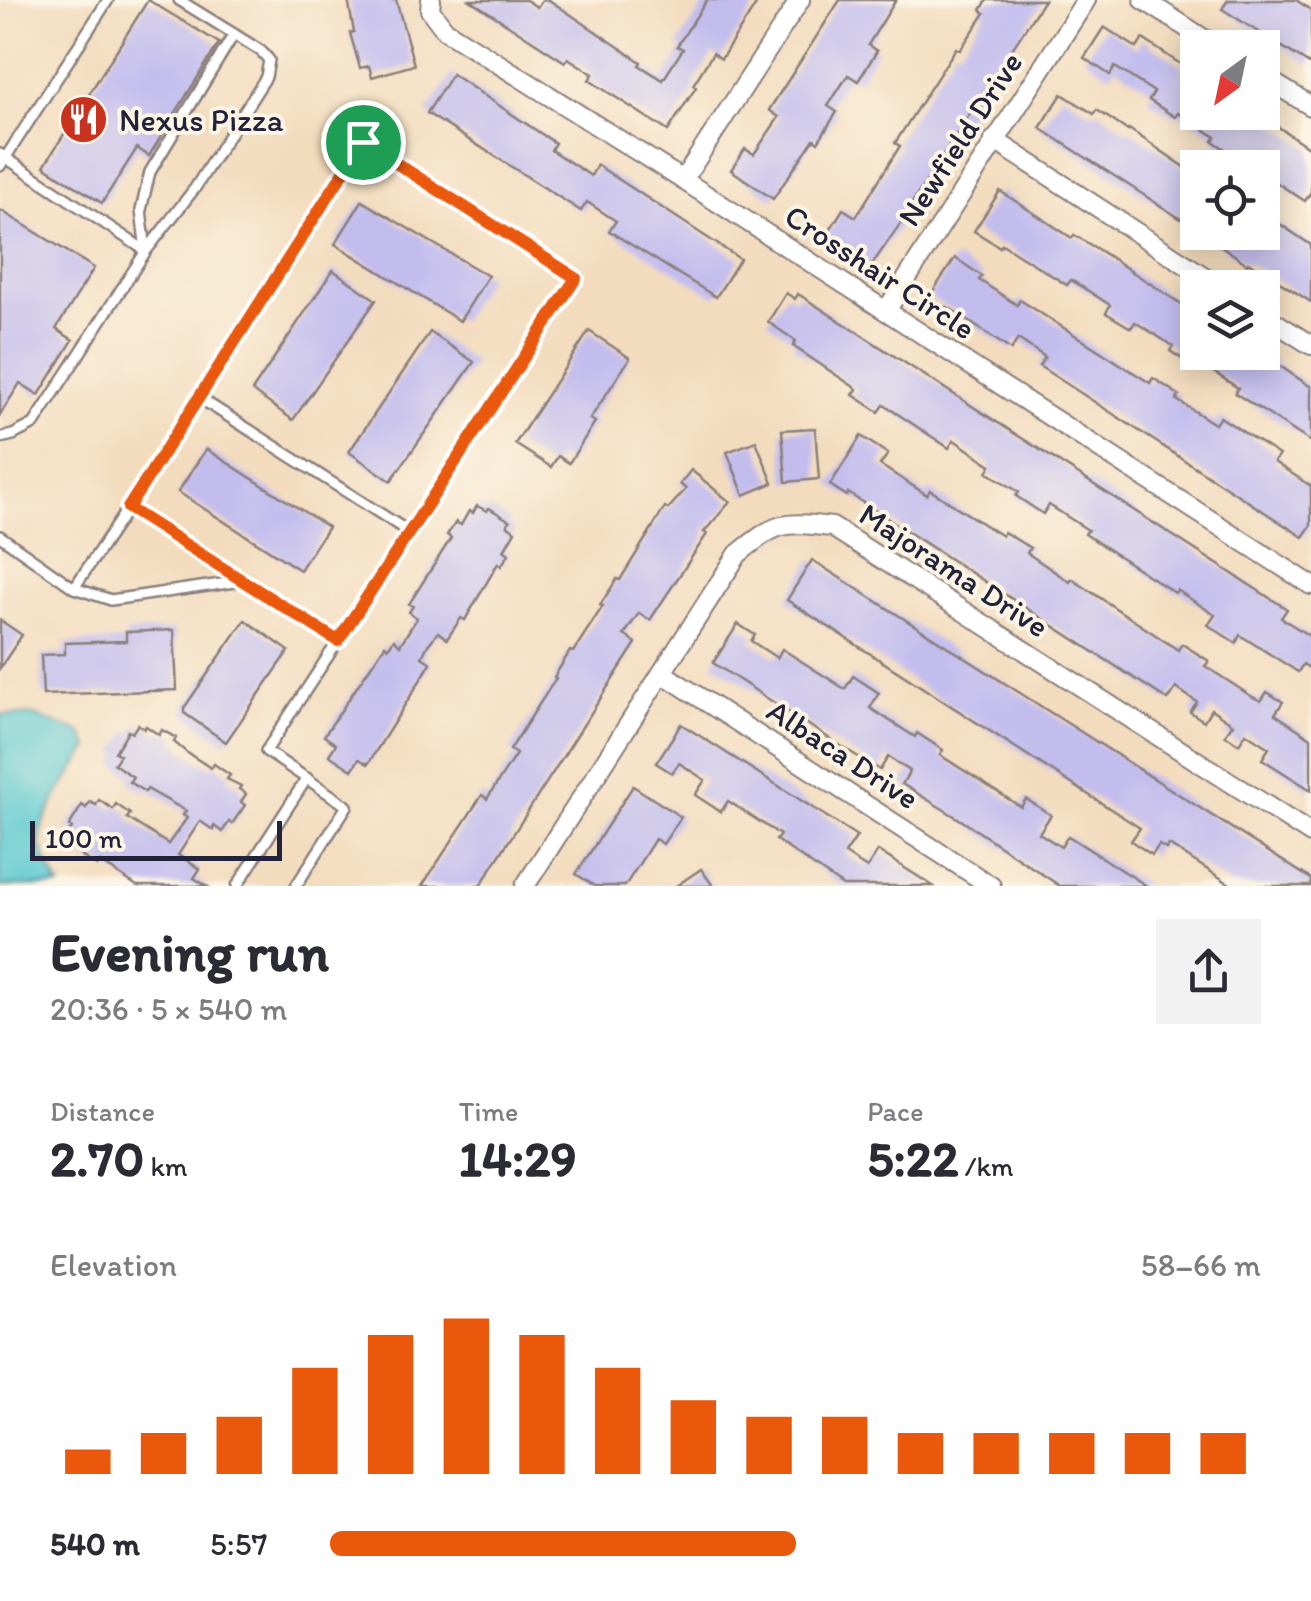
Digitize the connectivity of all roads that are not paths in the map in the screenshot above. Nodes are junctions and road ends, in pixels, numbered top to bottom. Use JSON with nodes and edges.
{"nodes":[{"id":1,"x":108,"y":0,"type":"edge"},
{"id":2,"x":179,"y":0,"type":"edge"},
{"id":3,"x":431,"y":0,"type":"edge"},
{"id":4,"x":800,"y":0,"type":"edge"},
{"id":5,"x":1086,"y":0,"type":"edge"},
{"id":6,"x":1144,"y":0,"type":"edge"},
{"id":7,"x":1190,"y":30,"type":"edge"},
{"id":8,"x":234,"y":34,"type":"junction"},
{"id":9,"x":1280,"y":87,"type":"edge"},
{"id":10,"x":1311,"y":106,"type":"edge"},
{"id":11,"x":994,"y":140,"type":"junction"},
{"id":12,"x":2,"y":159,"type":"edge"},
{"id":13,"x":683,"y":180,"type":"junction"},
{"id":14,"x":146,"y":251,"type":"junction"},
{"id":15,"x":1194,"y":270,"type":"edge"},
{"id":16,"x":886,"y":311,"type":"junction"},
{"id":17,"x":1280,"y":325,"type":"edge"},
{"id":18,"x":1311,"y":345,"type":"edge"},
{"id":19,"x":198,"y":396,"type":"junction"},
{"id":20,"x":0,"y":438,"type":"edge"},
{"id":21,"x":128,"y":508,"type":"junction"},
{"id":22,"x":408,"y":532,"type":"junction"},
{"id":23,"x":0,"y":536,"type":"edge"},
{"id":24,"x":242,"y":581,"type":"junction"},
{"id":25,"x":1311,"y":585,"type":"edge"},
{"id":26,"x":74,"y":588,"type":"junction"},
{"id":27,"x":338,"y":641,"type":"junction"},
{"id":28,"x":662,"y":673,"type":"junction"},
{"id":29,"x":307,"y":778,"type":"junction"},
{"id":30,"x":1311,"y":834,"type":"edge"},
{"id":31,"x":237,"y":886,"type":"edge"},
{"id":32,"x":296,"y":886,"type":"edge"},
{"id":33,"x":525,"y":886,"type":"edge"},
{"id":34,"x":992,"y":886,"type":"edge"}],
"edges":[{"from":1,"to":12,"type":"lane"},
{"from":2,"to":8,"type":"lane"},
{"from":3,"to":13,"type":"street","name":"Crosshair Circle"},
{"from":4,"to":13,"type":"street"},
{"from":5,"to":11,"type":"street","name":"Newfield Drive"},
{"from":6,"to":7,"type":"street"},
{"from":8,"to":14,"type":"lane"},
{"from":8,"to":14,"type":"lane"},
{"from":9,"to":10,"type":"street"},
{"from":11,"to":15,"type":"street"},
{"from":11,"to":16,"type":"street","name":"Newfield Drive"},
{"from":12,"to":14,"type":"lane"},
{"from":13,"to":16,"type":"street","name":"Crosshair Circle"},
{"from":14,"to":20,"type":"lane"},
{"from":16,"to":25,"type":"street","name":"Crosshair Circle"},
{"from":17,"to":18,"type":"street"},
{"from":19,"to":21,"type":"lane"},
{"from":19,"to":22,"type":"lane"},
{"from":19,"to":22,"type":"lane"},
{"from":21,"to":24,"type":"lane"},
{"from":21,"to":26,"type":"lane"},
{"from":22,"to":27,"type":"lane"},
{"from":23,"to":26,"type":"lane"},
{"from":24,"to":26,"type":"lane"},
{"from":24,"to":27,"type":"lane"},
{"from":27,"to":29,"type":"lane"},
{"from":28,"to":30,"type":"street","name":"Majorama Drive"},
{"from":28,"to":33,"type":"street","name":"Majorama Drive"},
{"from":28,"to":34,"type":"street","name":"Albaca Drive"},
{"from":29,"to":31,"type":"lane"},
{"from":29,"to":32,"type":"lane"}]}
